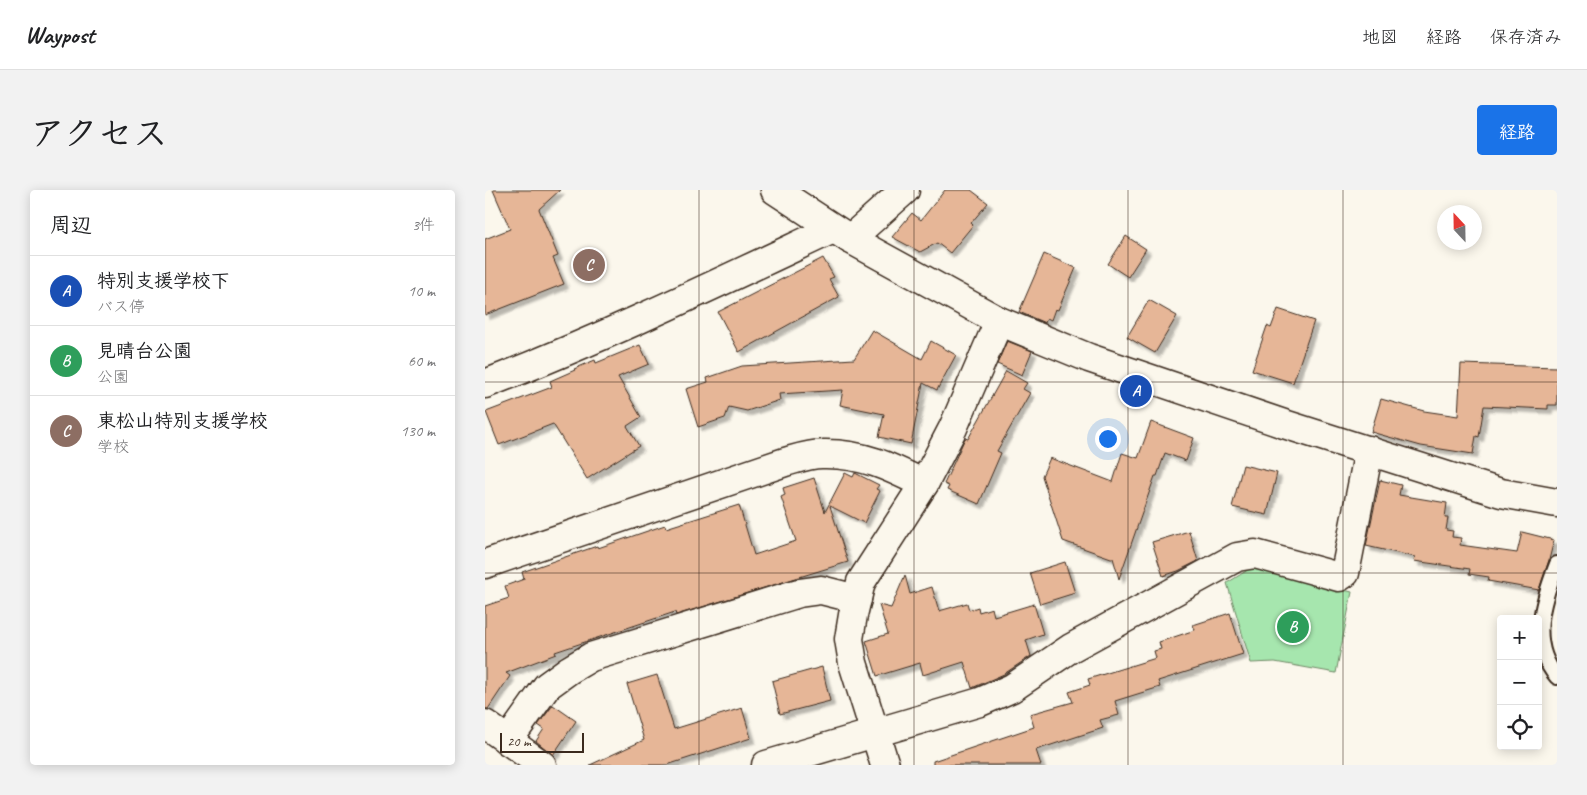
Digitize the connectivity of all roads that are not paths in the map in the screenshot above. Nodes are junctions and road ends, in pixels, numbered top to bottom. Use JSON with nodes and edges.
{"nodes":[{"id":1,"x":775,"y":190,"type":"edge"},
{"id":2,"x":905,"y":190,"type":"edge"},
{"id":3,"x":841,"y":234,"type":"junction"},
{"id":4,"x":999,"y":321,"type":"junction"},
{"id":5,"x":485,"y":384,"type":"edge"},
{"id":6,"x":1369,"y":450,"type":"junction"},
{"id":7,"x":924,"y":484,"type":"junction"},
{"id":8,"x":1557,"y":503,"type":"edge"},
{"id":9,"x":485,"y":564,"type":"edge"},
{"id":10,"x":1557,"y":564,"type":"edge"},
{"id":11,"x":857,"y":599,"type":"junction"},
{"id":12,"x":1557,"y":677,"type":"edge"},
{"id":13,"x":485,"y":724,"type":"edge"},
{"id":14,"x":875,"y":734,"type":"junction"},
{"id":15,"x":508,"y":741,"type":"junction"},
{"id":16,"x":542,"y":765,"type":"edge"},
{"id":17,"x":767,"y":765,"type":"edge"},
{"id":18,"x":885,"y":765,"type":"edge"}],
"edges":[{"from":1,"to":3,"type":"street"},
{"from":2,"to":3,"type":"street"},
{"from":3,"to":4,"type":"street"},
{"from":3,"to":5,"type":"street"},
{"from":4,"to":6,"type":"street"},
{"from":4,"to":7,"type":"street"},
{"from":6,"to":8,"type":"street"},
{"from":6,"to":14,"type":"street"},
{"from":7,"to":9,"type":"street"},
{"from":7,"to":11,"type":"street"},
{"from":10,"to":12,"type":"lane"},
{"from":11,"to":14,"type":"street"},
{"from":11,"to":15,"type":"street"},
{"from":13,"to":15,"type":"street"},
{"from":14,"to":17,"type":"street"},
{"from":14,"to":18,"type":"street"},
{"from":15,"to":16,"type":"street"}]}
